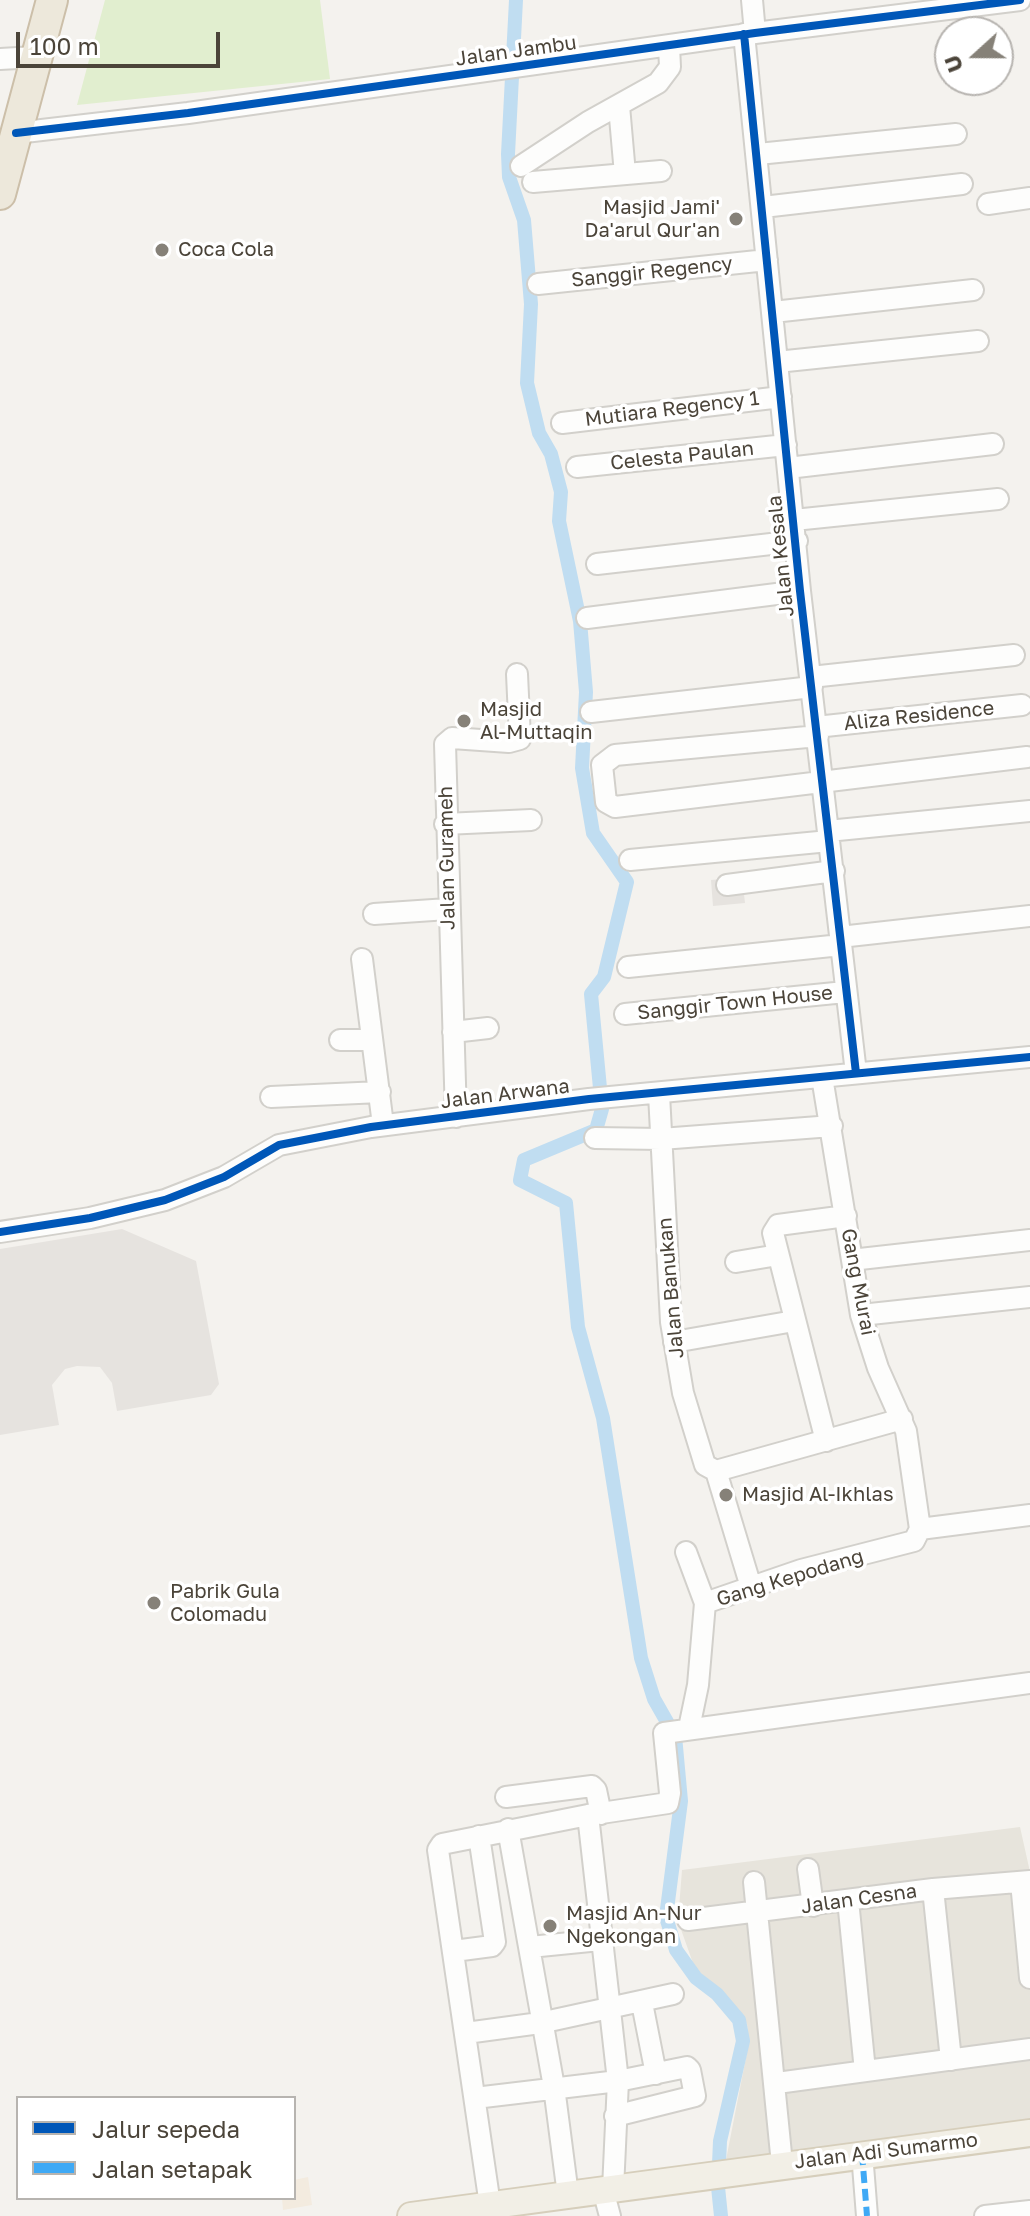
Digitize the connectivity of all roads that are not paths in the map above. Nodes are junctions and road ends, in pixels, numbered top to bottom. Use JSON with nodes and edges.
{"nodes":[{"id":1,"x":52,"y":0,"type":"edge"},
{"id":2,"x":752,"y":0,"type":"edge"},
{"id":3,"x":1020,"y":0,"type":"edge"},
{"id":4,"x":750,"y":34,"type":"junction"},
{"id":5,"x":669,"y":46,"type":"junction"},
{"id":6,"x":35,"y":57,"type":"junction"},
{"id":7,"x":0,"y":59,"type":"edge"},
{"id":8,"x":619,"y":106,"type":"junction"},
{"id":9,"x":16,"y":133,"type":"junction"},
{"id":10,"x":956,"y":134,"type":"dead end"},
{"id":11,"x":758,"y":154,"type":"junction"},
{"id":12,"x":661,"y":171,"type":"dead end"},
{"id":13,"x":625,"y":174,"type":"junction"},
{"id":14,"x":962,"y":184,"type":"dead end"},
{"id":15,"x":0,"y":194,"type":"edge"},
{"id":16,"x":1030,"y":198,"type":"edge"},
{"id":17,"x":988,"y":204,"type":"dead end"},
{"id":18,"x":763,"y":207,"type":"junction"},
{"id":19,"x":767,"y":260,"type":"junction"},
{"id":20,"x":538,"y":284,"type":"dead end"},
{"id":21,"x":973,"y":290,"type":"dead end"},
{"id":22,"x":773,"y":312,"type":"junction"},
{"id":23,"x":978,"y":341,"type":"dead end"},
{"id":24,"x":777,"y":362,"type":"junction"},
{"id":25,"x":781,"y":397,"type":"junction"},
{"id":26,"x":562,"y":423,"type":"dead end"},
{"id":27,"x":993,"y":444,"type":"dead end"},
{"id":28,"x":786,"y":445,"type":"junction"},
{"id":29,"x":577,"y":467,"type":"dead end"},
{"id":30,"x":788,"y":468,"type":"junction"},
{"id":31,"x":998,"y":499,"type":"dead end"},
{"id":32,"x":796,"y":530,"type":"junction"},
{"id":33,"x":597,"y":564,"type":"dead end"},
{"id":34,"x":800,"y":591,"type":"junction"},
{"id":35,"x":587,"y":618,"type":"dead end"},
{"id":36,"x":1014,"y":655,"type":"dead end"},
{"id":37,"x":517,"y":674,"type":"dead end"},
{"id":38,"x":812,"y":682,"type":"junction"},
{"id":39,"x":1022,"y":705,"type":"dead end"},
{"id":40,"x":591,"y":712,"type":"dead end"},
{"id":41,"x":817,"y":732,"type":"junction"},
{"id":42,"x":1027,"y":757,"type":"dead end"},
{"id":43,"x":822,"y":782,"type":"junction"},
{"id":44,"x":1030,"y":811,"type":"edge"},
{"id":45,"x":531,"y":820,"type":"dead end"},
{"id":46,"x":445,"y":824,"type":"junction"},
{"id":47,"x":828,"y":836,"type":"junction"},
{"id":48,"x":630,"y":860,"type":"dead end"},
{"id":49,"x":834,"y":871,"type":"junction"},
{"id":50,"x":727,"y":885,"type":"dead end"},
{"id":51,"x":448,"y":909,"type":"junction"},
{"id":52,"x":374,"y":914,"type":"dead end"},
{"id":53,"x":1030,"y":916,"type":"edge"},
{"id":54,"x":840,"y":941,"type":"junction"},
{"id":55,"x":362,"y":959,"type":"dead end"},
{"id":56,"x":628,"y":967,"type":"dead end"},
{"id":57,"x":845,"y":992,"type":"junction"},
{"id":58,"x":625,"y":1014,"type":"dead end"},
{"id":59,"x":488,"y":1028,"type":"dead end"},
{"id":60,"x":453,"y":1032,"type":"junction"},
{"id":61,"x":340,"y":1040,"type":"dead end"},
{"id":62,"x":372,"y":1040,"type":"junction"},
{"id":63,"x":1030,"y":1057,"type":"edge"},
{"id":64,"x":856,"y":1073,"type":"junction"},
{"id":65,"x":822,"y":1077,"type":"junction"},
{"id":66,"x":380,"y":1092,"type":"junction"},
{"id":67,"x":659,"y":1094,"type":"junction"},
{"id":68,"x":271,"y":1097,"type":"dead end"},
{"id":69,"x":456,"y":1117,"type":"junction"},
{"id":70,"x":383,"y":1125,"type":"junction"},
{"id":71,"x":832,"y":1126,"type":"junction"},
{"id":72,"x":595,"y":1138,"type":"dead end"},
{"id":73,"x":661,"y":1139,"type":"junction"},
{"id":74,"x":846,"y":1216,"type":"junction"},
{"id":75,"x":0,"y":1232,"type":"edge"},
{"id":76,"x":1030,"y":1240,"type":"edge"},
{"id":77,"x":778,"y":1255,"type":"junction"},
{"id":78,"x":860,"y":1259,"type":"dead end"},
{"id":79,"x":736,"y":1262,"type":"dead end"},
{"id":80,"x":1030,"y":1297,"type":"edge"},
{"id":81,"x":861,"y":1315,"type":"junction"},
{"id":82,"x":794,"y":1321,"type":"junction"},
{"id":83,"x":674,"y":1342,"type":"junction"},
{"id":84,"x":902,"y":1419,"type":"junction"},
{"id":85,"x":826,"y":1441,"type":"junction"},
{"id":86,"x":716,"y":1471,"type":"junction"},
{"id":87,"x":1030,"y":1515,"type":"edge"},
{"id":88,"x":920,"y":1529,"type":"junction"},
{"id":89,"x":686,"y":1552,"type":"dead end"},
{"id":90,"x":751,"y":1587,"type":"junction"},
{"id":91,"x":705,"y":1603,"type":"junction"},
{"id":92,"x":1030,"y":1683,"type":"edge"},
{"id":93,"x":679,"y":1730,"type":"junction"},
{"id":94,"x":506,"y":1797,"type":"dead end"},
{"id":95,"x":594,"y":1814,"type":"junction"},
{"id":96,"x":508,"y":1829,"type":"junction"},
{"id":97,"x":479,"y":1836,"type":"junction"},
{"id":98,"x":808,"y":1869,"type":"dead end"},
{"id":99,"x":1025,"y":1881,"type":"edge"},
{"id":100,"x":754,"y":1882,"type":"dead end"},
{"id":101,"x":933,"y":1889,"type":"junction"},
{"id":102,"x":848,"y":1900,"type":"junction"},
{"id":103,"x":813,"y":1906,"type":"junction"},
{"id":104,"x":759,"y":1914,"type":"junction"},
{"id":105,"x":688,"y":1920,"type":"dead end"},
{"id":106,"x":600,"y":1940,"type":"junction"},
{"id":107,"x":530,"y":1947,"type":"junction"},
{"id":108,"x":454,"y":1951,"type":"junction"},
{"id":109,"x":1030,"y":1978,"type":"edge"},
{"id":110,"x":673,"y":1994,"type":"dead end"},
{"id":111,"x":642,"y":2003,"type":"junction"},
{"id":112,"x":609,"y":2010,"type":"junction"},
{"id":113,"x":540,"y":2023,"type":"junction"},
{"id":114,"x":466,"y":2033,"type":"junction"},
{"id":115,"x":1030,"y":2049,"type":"edge"},
{"id":116,"x":951,"y":2060,"type":"junction"},
{"id":117,"x":865,"y":2071,"type":"junction"},
{"id":118,"x":656,"y":2074,"type":"junction"},
{"id":119,"x":618,"y":2081,"type":"junction"},
{"id":120,"x":777,"y":2083,"type":"junction"},
{"id":121,"x":554,"y":2087,"type":"junction"},
{"id":122,"x":475,"y":2098,"type":"junction"},
{"id":123,"x":615,"y":2116,"type":"junction"},
{"id":124,"x":1030,"y":2133,"type":"edge"},
{"id":125,"x":862,"y":2153,"type":"junction"},
{"id":126,"x":782,"y":2164,"type":"junction"},
{"id":127,"x":608,"y":2189,"type":"junction"},
{"id":128,"x":568,"y":2195,"type":"junction"},
{"id":129,"x":490,"y":2205,"type":"junction"},
{"id":130,"x":1030,"y":2211,"type":"edge"},
{"id":131,"x":411,"y":2216,"type":"edge"},
{"id":132,"x":610,"y":2216,"type":"edge"},
{"id":133,"x":867,"y":2216,"type":"edge"},
{"id":134,"x":985,"y":2216,"type":"edge"}],
"edges":[{"from":1,"to":6,"type":"highway"},
{"from":2,"to":4,"type":"street","name":"Jalan Kesala"},
{"from":3,"to":4,"type":"street","name":"Jalan Jambu"},
{"from":4,"to":5,"type":"street","name":"Jalan Jambu"},
{"from":4,"to":11,"type":"street","name":"Jalan Kesala"},
{"from":5,"to":8,"type":"street"},
{"from":5,"to":9,"type":"street","name":"Jalan Jambu"},
{"from":6,"to":7,"type":"street"},
{"from":6,"to":9,"type":"highway"},
{"from":8,"to":13,"type":"street"},
{"from":8,"to":13,"type":"street"},
{"from":9,"to":15,"type":"highway"},
{"from":10,"to":11,"type":"street"},
{"from":11,"to":18,"type":"street","name":"Jalan Kesala"},
{"from":12,"to":13,"type":"street"},
{"from":14,"to":18,"type":"street"},
{"from":16,"to":17,"type":"street"},
{"from":18,"to":19,"type":"street","name":"Jalan Kesala"},
{"from":19,"to":20,"type":"street","name":"Sanggir Regency"},
{"from":19,"to":22,"type":"street","name":"Jalan Kesala"},
{"from":21,"to":22,"type":"street"},
{"from":22,"to":24,"type":"street","name":"Jalan Kesala"},
{"from":23,"to":24,"type":"street"},
{"from":24,"to":25,"type":"street","name":"Jalan Kesala"},
{"from":25,"to":26,"type":"street","name":"Mutiara Regency 1"},
{"from":25,"to":28,"type":"street","name":"Jalan Kesala"},
{"from":27,"to":30,"type":"street"},
{"from":28,"to":29,"type":"street","name":"Celesta Paulan"},
{"from":28,"to":30,"type":"street","name":"Jalan Kesala"},
{"from":30,"to":32,"type":"street","name":"Jalan Kesala"},
{"from":31,"to":32,"type":"street"},
{"from":32,"to":33,"type":"street"},
{"from":32,"to":34,"type":"street","name":"Jalan Kesala"},
{"from":34,"to":35,"type":"street"},
{"from":34,"to":38,"type":"street","name":"Jalan Kesala"},
{"from":36,"to":38,"type":"street"},
{"from":37,"to":46,"type":"street","name":"Jalan Gurameh"},
{"from":38,"to":40,"type":"street"},
{"from":38,"to":41,"type":"street","name":"Jalan Kesala"},
{"from":39,"to":41,"type":"street","name":"Aliza Residence"},
{"from":41,"to":43,"type":"street","name":"Jalan Kesala"},
{"from":41,"to":43,"type":"street","name":"Aliza Residence"},
{"from":42,"to":43,"type":"street"},
{"from":43,"to":47,"type":"street","name":"Jalan Kesala"},
{"from":44,"to":47,"type":"street"},
{"from":45,"to":46,"type":"street"},
{"from":46,"to":51,"type":"street","name":"Jalan Gurameh"},
{"from":47,"to":48,"type":"street"},
{"from":47,"to":49,"type":"street","name":"Jalan Kesala"},
{"from":49,"to":50,"type":"street"},
{"from":49,"to":54,"type":"street","name":"Jalan Kesala"},
{"from":51,"to":52,"type":"street"},
{"from":51,"to":60,"type":"street","name":"Jalan Gurameh"},
{"from":53,"to":54,"type":"street"},
{"from":54,"to":56,"type":"street"},
{"from":54,"to":57,"type":"street","name":"Jalan Kesala"},
{"from":55,"to":62,"type":"street"},
{"from":57,"to":58,"type":"street","name":"Sanggir Town House"},
{"from":57,"to":64,"type":"street","name":"Jalan Kesala"},
{"from":59,"to":60,"type":"street"},
{"from":60,"to":69,"type":"street","name":"Jalan Gurameh"},
{"from":61,"to":62,"type":"street"},
{"from":62,"to":66,"type":"street"},
{"from":63,"to":64,"type":"street","name":"Jalan Arwana"},
{"from":64,"to":65,"type":"street","name":"Jalan Arwana"},
{"from":65,"to":67,"type":"street","name":"Jalan Arwana"},
{"from":65,"to":71,"type":"street","name":"Gang Murai"},
{"from":66,"to":68,"type":"street"},
{"from":66,"to":70,"type":"street"},
{"from":67,"to":69,"type":"street","name":"Jalan Arwana"},
{"from":67,"to":73,"type":"street","name":"Jalan Banukan"},
{"from":69,"to":70,"type":"street","name":"Jalan Arwana"},
{"from":70,"to":75,"type":"street","name":"Jalan Arwana"},
{"from":71,"to":73,"type":"street"},
{"from":71,"to":74,"type":"street","name":"Gang Murai"},
{"from":72,"to":73,"type":"street"},
{"from":73,"to":83,"type":"street","name":"Jalan Banukan"},
{"from":74,"to":77,"type":"street"},
{"from":74,"to":81,"type":"street","name":"Gang Murai"},
{"from":76,"to":78,"type":"street"},
{"from":77,"to":79,"type":"street"},
{"from":77,"to":82,"type":"street"},
{"from":80,"to":81,"type":"street"},
{"from":81,"to":84,"type":"street","name":"Gang Murai"},
{"from":82,"to":83,"type":"street"},
{"from":82,"to":85,"type":"street"},
{"from":83,"to":86,"type":"street","name":"Jalan Banukan"},
{"from":84,"to":85,"type":"street"},
{"from":84,"to":88,"type":"street","name":"Gang Murai"},
{"from":85,"to":86,"type":"street"},
{"from":86,"to":90,"type":"street","name":"Jalan Banukan"},
{"from":87,"to":88,"type":"street"},
{"from":88,"to":90,"type":"street","name":"Gang Kepodang"},
{"from":89,"to":91,"type":"street","name":"Gang Kepodang"},
{"from":90,"to":91,"type":"street","name":"Gang Kepodang"},
{"from":91,"to":93,"type":"street"},
{"from":92,"to":93,"type":"street"},
{"from":93,"to":95,"type":"street"},
{"from":94,"to":95,"type":"street"},
{"from":95,"to":96,"type":"street"},
{"from":95,"to":106,"type":"street"},
{"from":96,"to":97,"type":"street"},
{"from":96,"to":107,"type":"street"},
{"from":97,"to":108,"type":"street"},
{"from":97,"to":108,"type":"street"},
{"from":98,"to":103,"type":"street"},
{"from":99,"to":101,"type":"street","name":"Jalan Cesna"},
{"from":99,"to":109,"type":"street"},
{"from":100,"to":104,"type":"street"},
{"from":101,"to":102,"type":"street","name":"Jalan Cesna"},
{"from":101,"to":116,"type":"street"},
{"from":102,"to":103,"type":"street","name":"Jalan Cesna"},
{"from":102,"to":117,"type":"street"},
{"from":103,"to":104,"type":"street","name":"Jalan Cesna"},
{"from":104,"to":105,"type":"street","name":"Jalan Cesna"},
{"from":104,"to":120,"type":"street"},
{"from":106,"to":107,"type":"street"},
{"from":106,"to":112,"type":"street"},
{"from":107,"to":113,"type":"street"},
{"from":108,"to":114,"type":"street"},
{"from":110,"to":111,"type":"street"},
{"from":111,"to":112,"type":"street"},
{"from":111,"to":118,"type":"street"},
{"from":112,"to":113,"type":"street"},
{"from":112,"to":119,"type":"street"},
{"from":113,"to":114,"type":"street"},
{"from":113,"to":121,"type":"street"},
{"from":114,"to":122,"type":"street"},
{"from":115,"to":116,"type":"street"},
{"from":116,"to":117,"type":"street"},
{"from":117,"to":120,"type":"street"},
{"from":118,"to":119,"type":"street"},
{"from":118,"to":123,"type":"street"},
{"from":119,"to":121,"type":"street"},
{"from":119,"to":123,"type":"street"},
{"from":120,"to":126,"type":"street"},
{"from":121,"to":122,"type":"street"},
{"from":121,"to":128,"type":"street"},
{"from":122,"to":129,"type":"street"},
{"from":123,"to":127,"type":"street"},
{"from":124,"to":125,"type":"main road","name":"Jalan Adi Sumarmo"},
{"from":125,"to":126,"type":"main road","name":"Jalan Adi Sumarmo"},
{"from":125,"to":133,"type":"street"},
{"from":126,"to":127,"type":"main road","name":"Jalan Adi Sumarmo"},
{"from":127,"to":128,"type":"main road","name":"Jalan Adi Sumarmo"},
{"from":127,"to":132,"type":"street"},
{"from":128,"to":129,"type":"main road","name":"Jalan Adi Sumarmo"},
{"from":129,"to":131,"type":"main road","name":"Jalan Adi Sumarmo"},
{"from":130,"to":134,"type":"street"}]}
